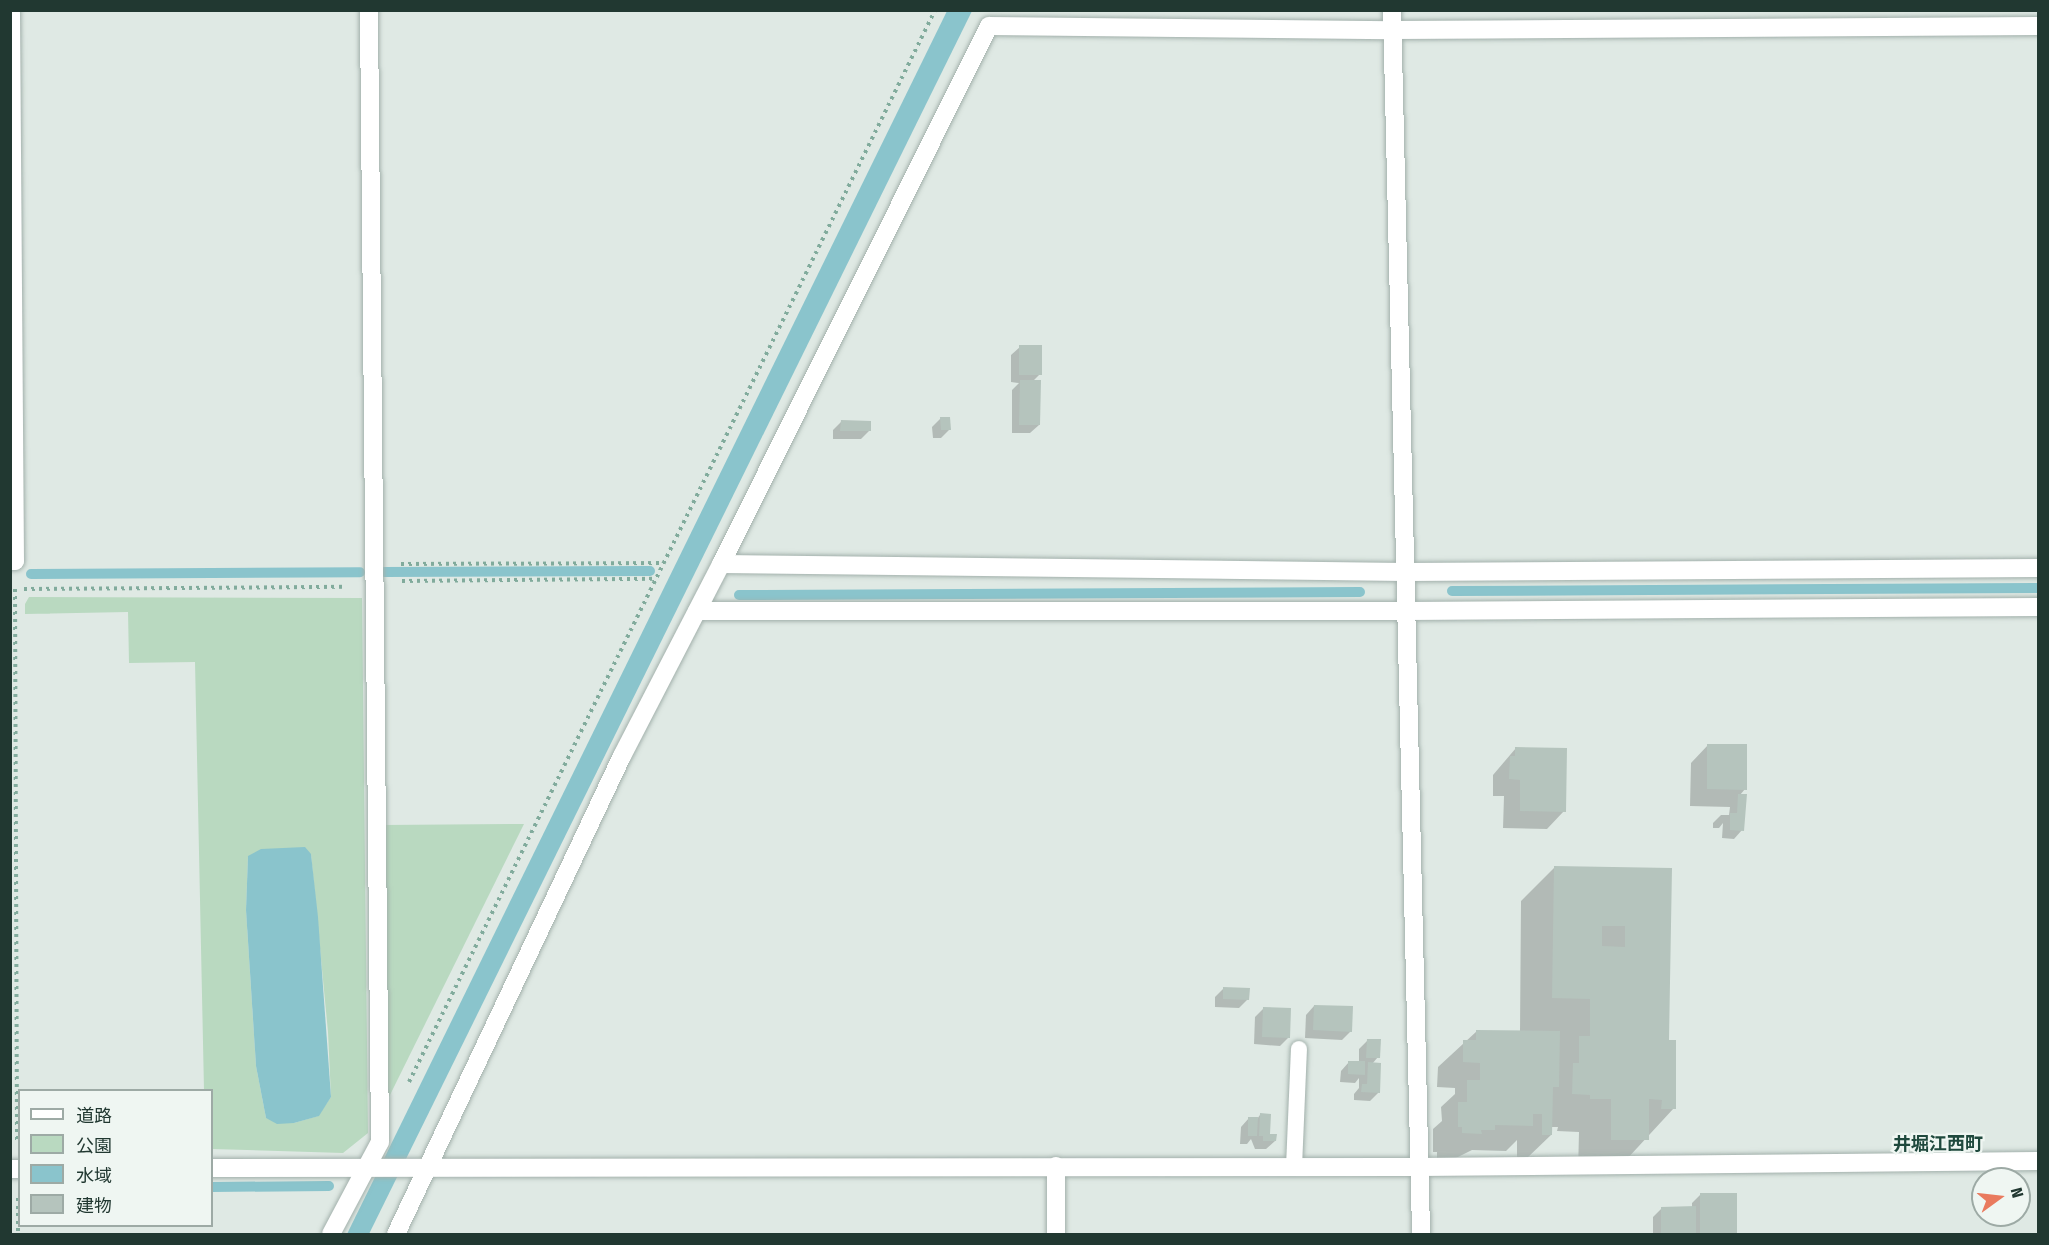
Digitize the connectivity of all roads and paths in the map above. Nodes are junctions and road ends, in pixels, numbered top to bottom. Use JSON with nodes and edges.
{"nodes":[{"id":1,"x":11,"y":10,"type":"edge"},
{"id":2,"x":369,"y":10,"type":"edge"},
{"id":3,"x":935,"y":10,"type":"edge"},
{"id":4,"x":1392,"y":10,"type":"edge"},
{"id":5,"x":1014,"y":18,"type":"edge"},
{"id":6,"x":1187,"y":19,"type":"edge"},
{"id":7,"x":2038,"y":26,"type":"edge"},
{"id":8,"x":1392,"y":30,"type":"junction"},
{"id":9,"x":13,"y":561,"type":"edge"},
{"id":10,"x":664,"y":562,"type":"junction"},
{"id":11,"x":721,"y":564,"type":"junction"},
{"id":12,"x":2038,"y":568,"type":"edge"},
{"id":13,"x":1405,"y":572,"type":"junction"},
{"id":14,"x":374,"y":577,"type":"junction"},
{"id":15,"x":656,"y":579,"type":"junction"},
{"id":16,"x":13,"y":589,"type":"edge"},
{"id":17,"x":2038,"y":607,"type":"edge"},
{"id":18,"x":697,"y":611,"type":"junction"},
{"id":19,"x":1406,"y":611,"type":"junction"},
{"id":20,"x":1299,"y":1049,"type":"dead end"},
{"id":21,"x":406,"y":1089,"type":"dead end"},
{"id":22,"x":2038,"y":1161,"type":"edge"},
{"id":23,"x":370,"y":1166,"type":"junction"},
{"id":24,"x":421,"y":1166,"type":"junction"},
{"id":25,"x":1056,"y":1166,"type":"junction"},
{"id":26,"x":1294,"y":1167,"type":"junction"},
{"id":27,"x":1419,"y":1167,"type":"junction"},
{"id":28,"x":213,"y":1168,"type":"edge"},
{"id":29,"x":16,"y":1169,"type":"edge"},
{"id":30,"x":18,"y":1234,"type":"edge"},
{"id":31,"x":331,"y":1234,"type":"edge"},
{"id":32,"x":396,"y":1234,"type":"edge"},
{"id":33,"x":1056,"y":1234,"type":"edge"},
{"id":34,"x":1421,"y":1234,"type":"edge"}],
"edges":[{"from":1,"to":9,"type":"street"},
{"from":2,"to":14,"type":"street"},
{"from":3,"to":10,"type":"path"},
{"from":4,"to":8,"type":"street"},
{"from":5,"to":6,"type":"street"},
{"from":5,"to":11,"type":"street"},
{"from":6,"to":8,"type":"street"},
{"from":7,"to":8,"type":"street"},
{"from":8,"to":13,"type":"street"},
{"from":9,"to":16,"type":"path"},
{"from":10,"to":14,"type":"path"},
{"from":10,"to":15,"type":"path"},
{"from":11,"to":13,"type":"street"},
{"from":11,"to":18,"type":"street"},
{"from":12,"to":13,"type":"street"},
{"from":13,"to":19,"type":"street"},
{"from":14,"to":15,"type":"path"},
{"from":14,"to":16,"type":"path"},
{"from":14,"to":23,"type":"street"},
{"from":15,"to":21,"type":"path"},
{"from":16,"to":29,"type":"path"},
{"from":17,"to":19,"type":"street"},
{"from":18,"to":19,"type":"street"},
{"from":18,"to":24,"type":"street"},
{"from":19,"to":27,"type":"street"},
{"from":20,"to":26,"type":"lane"},
{"from":22,"to":27,"type":"street"},
{"from":23,"to":24,"type":"street"},
{"from":23,"to":28,"type":"street"},
{"from":23,"to":31,"type":"street"},
{"from":24,"to":25,"type":"street"},
{"from":24,"to":32,"type":"street"},
{"from":25,"to":26,"type":"street"},
{"from":25,"to":33,"type":"street"},
{"from":26,"to":27,"type":"street"},
{"from":27,"to":34,"type":"street"},
{"from":29,"to":30,"type":"path"}]}
